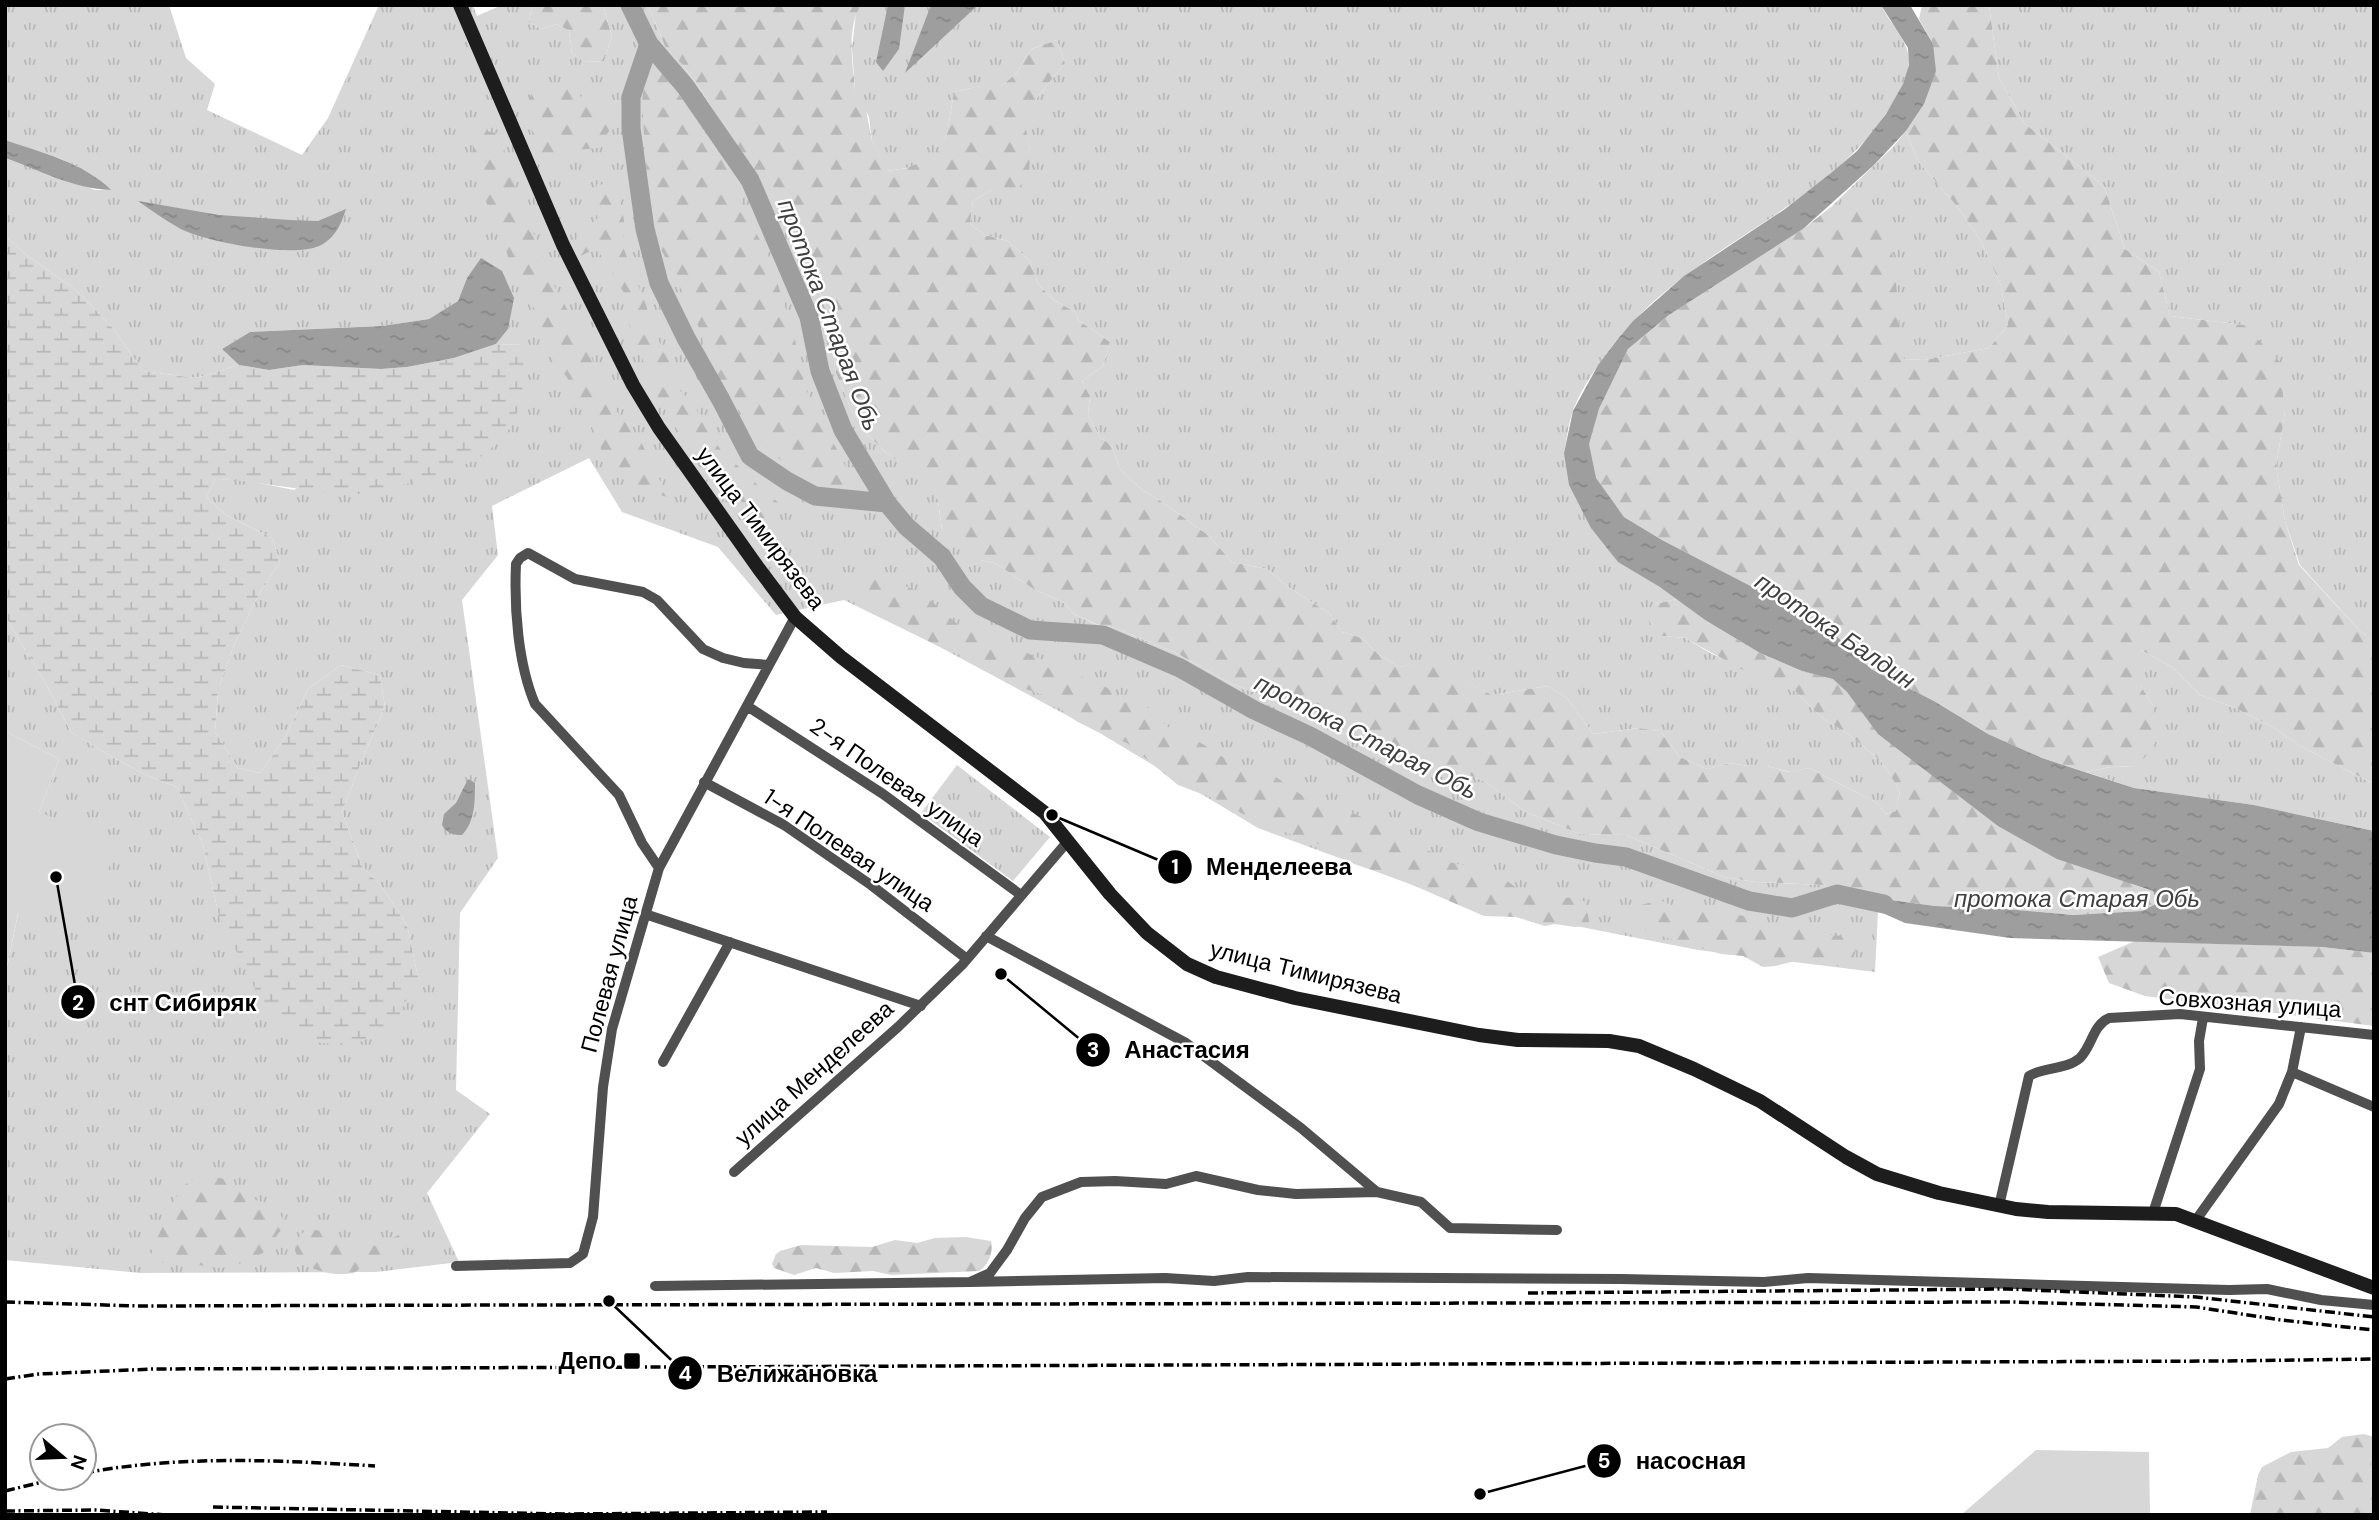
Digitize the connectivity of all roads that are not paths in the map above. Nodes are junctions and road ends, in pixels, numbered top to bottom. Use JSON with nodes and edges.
{"nodes":[{"id":1,"x":460,"y":7,"type":"edge"},
{"id":2,"x":795,"y":617,"type":"junction"},
{"id":3,"x":769,"y":665,"type":"junction"},
{"id":4,"x":747,"y":706,"type":"junction"},
{"id":5,"x":704,"y":782,"type":"junction"},
{"id":6,"x":1068,"y":841,"type":"junction"},
{"id":7,"x":659,"y":868,"type":"junction"},
{"id":8,"x":1021,"y":895,"type":"junction"},
{"id":9,"x":645,"y":914,"type":"junction"},
{"id":10,"x":986,"y":936,"type":"junction"},
{"id":11,"x":730,"y":942,"type":"junction"},
{"id":12,"x":967,"y":959,"type":"junction"},
{"id":13,"x":921,"y":1006,"type":"junction"},
{"id":14,"x":2203,"y":1018,"type":"junction"},
{"id":15,"x":2301,"y":1027,"type":"junction"},
{"id":16,"x":2374,"y":1035,"type":"edge"},
{"id":17,"x":663,"y":1062,"type":"dead end"},
{"id":18,"x":2291,"y":1072,"type":"junction"},
{"id":19,"x":2374,"y":1107,"type":"edge"},
{"id":20,"x":734,"y":1172,"type":"dead end"},
{"id":21,"x":1377,"y":1192,"type":"junction"},
{"id":22,"x":1999,"y":1206,"type":"junction"},
{"id":23,"x":2153,"y":1213,"type":"junction"},
{"id":24,"x":2196,"y":1220,"type":"junction"},
{"id":25,"x":1557,"y":1230,"type":"dead end"},
{"id":26,"x":456,"y":1266,"type":"dead end"},
{"id":27,"x":970,"y":1282,"type":"junction"},
{"id":28,"x":655,"y":1286,"type":"dead end"},
{"id":29,"x":2374,"y":1288,"type":"edge"},
{"id":30,"x":2374,"y":1305,"type":"edge"}],
"edges":[{"from":1,"to":2,"type":"street","name":"улица Тимирязева"},
{"from":2,"to":3,"type":"street","name":"Полевая улица"},
{"from":2,"to":6,"type":"street","name":"улица Тимирязева"},
{"from":3,"to":4,"type":"street","name":"Полевая улица"},
{"from":3,"to":7,"type":"street"},
{"from":4,"to":5,"type":"street","name":"Полевая улица"},
{"from":4,"to":8,"type":"street","name":"2-я Полевая улица"},
{"from":5,"to":7,"type":"street","name":"Полевая улица"},
{"from":5,"to":12,"type":"street","name":"1-я Полевая улица"},
{"from":6,"to":8,"type":"street","name":"улица Менделеева"},
{"from":6,"to":22,"type":"street","name":"улица Тимирязева"},
{"from":7,"to":9,"type":"street","name":"Полевая улица"},
{"from":8,"to":10,"type":"street","name":"улица Менделеева"},
{"from":9,"to":11,"type":"street","name":"улица Менделеева"},
{"from":9,"to":26,"type":"street","name":"Полевая улица"},
{"from":10,"to":12,"type":"street","name":"улица Менделеева"},
{"from":10,"to":21,"type":"street"},
{"from":11,"to":13,"type":"street","name":"улица Менделеева"},
{"from":11,"to":17,"type":"street"},
{"from":12,"to":13,"type":"street","name":"улица Менделеева"},
{"from":13,"to":20,"type":"street","name":"улица Менделеева"},
{"from":14,"to":15,"type":"street","name":"Совхозная улица"},
{"from":14,"to":22,"type":"street","name":"Совхозная улица"},
{"from":14,"to":23,"type":"street"},
{"from":15,"to":16,"type":"street","name":"Совхозная улица"},
{"from":15,"to":18,"type":"street"},
{"from":18,"to":19,"type":"street"},
{"from":18,"to":24,"type":"street"},
{"from":21,"to":25,"type":"street"},
{"from":21,"to":27,"type":"street"},
{"from":22,"to":23,"type":"street","name":"улица Тимирязева"},
{"from":23,"to":24,"type":"street","name":"улица Тимирязева"},
{"from":24,"to":29,"type":"street","name":"улица Тимирязева"},
{"from":27,"to":28,"type":"street"},
{"from":27,"to":30,"type":"street"}]}
